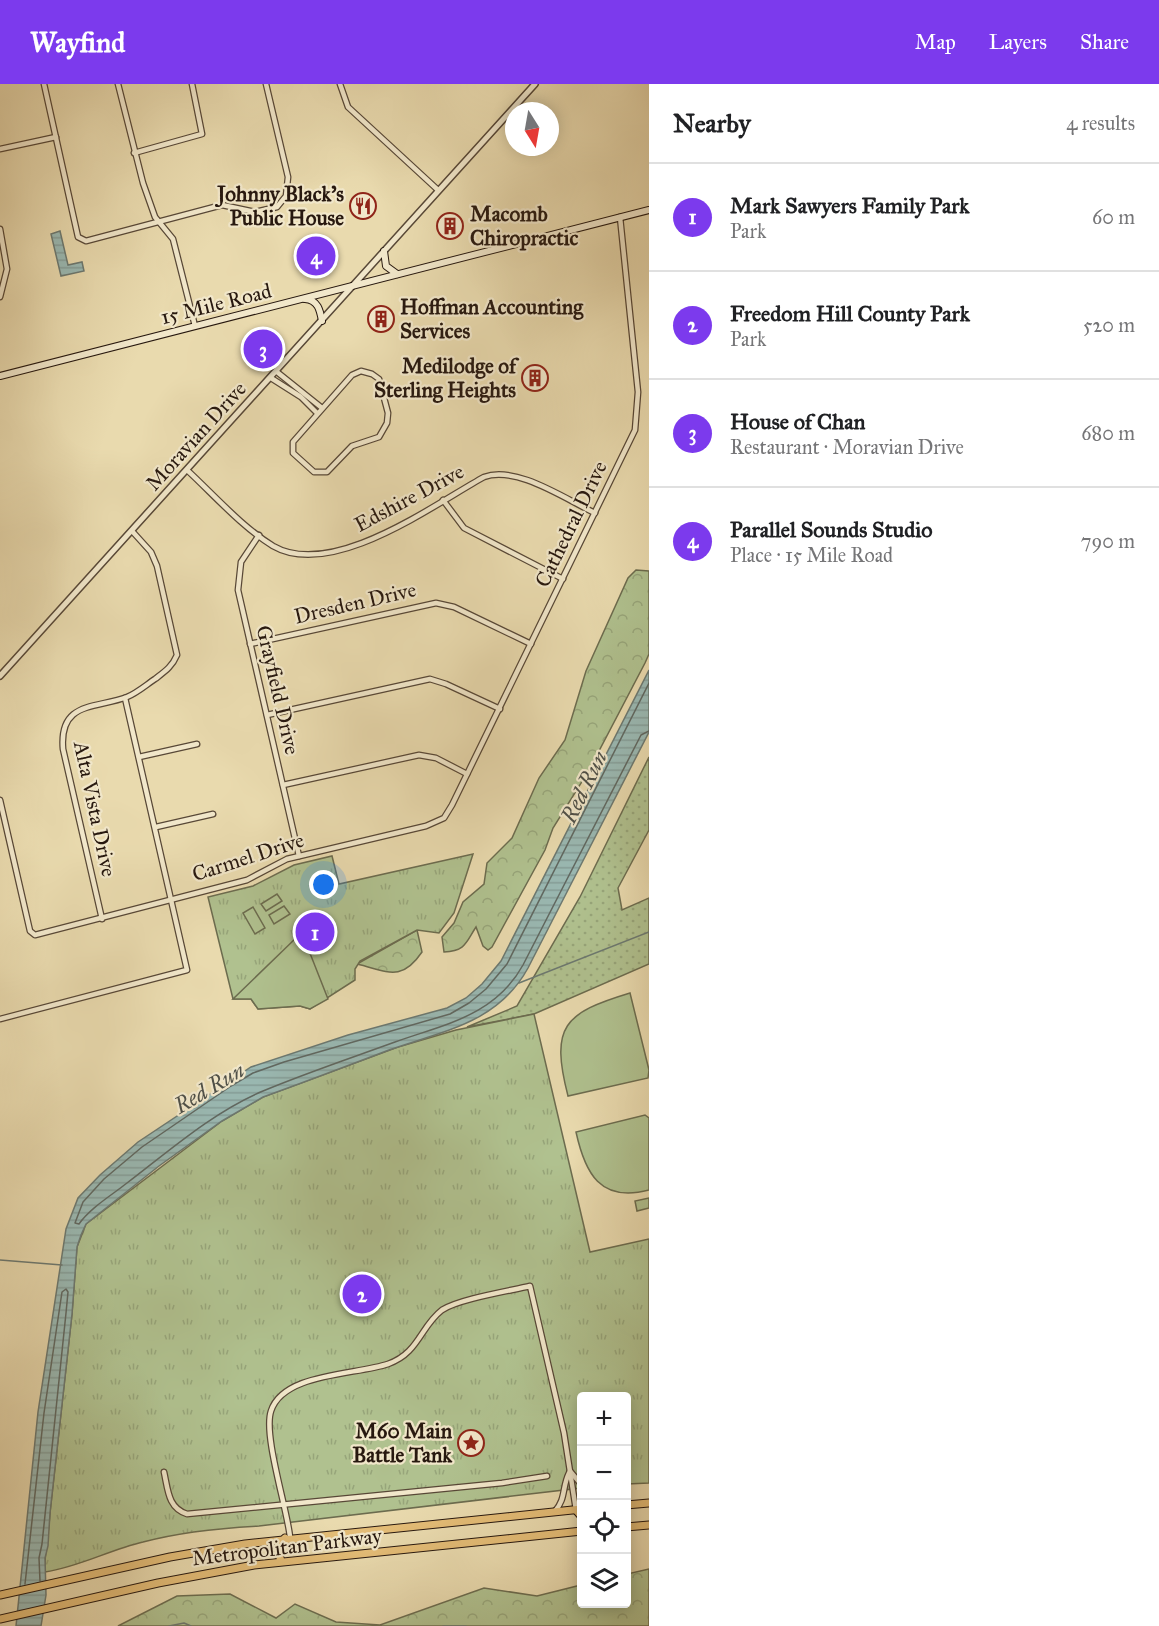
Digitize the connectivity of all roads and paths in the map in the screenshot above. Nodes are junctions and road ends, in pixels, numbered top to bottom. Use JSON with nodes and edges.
{"nodes":[{"id":1,"x":44,"y":84,"type":"edge"},
{"id":2,"x":118,"y":84,"type":"edge"},
{"id":3,"x":192,"y":84,"type":"edge"},
{"id":4,"x":266,"y":84,"type":"edge"},
{"id":5,"x":340,"y":84,"type":"edge"},
{"id":6,"x":535,"y":84,"type":"edge"},
{"id":7,"x":56,"y":137,"type":"junction"},
{"id":8,"x":0,"y":149,"type":"edge"},
{"id":9,"x":134,"y":153,"type":"junction"},
{"id":10,"x":438,"y":190,"type":"junction"},
{"id":11,"x":649,"y":210,"type":"edge"},
{"id":12,"x":620,"y":217,"type":"junction"},
{"id":13,"x":160,"y":222,"type":"junction"},
{"id":14,"x":0,"y":229,"type":"edge"},
{"id":15,"x":1,"y":241,"type":"edge"},
{"id":16,"x":384,"y":251,"type":"junction"},
{"id":17,"x":397,"y":274,"type":"junction"},
{"id":18,"x":352,"y":286,"type":"junction"},
{"id":19,"x":0,"y":297,"type":"edge"},
{"id":20,"x":302,"y":299,"type":"junction"},
{"id":21,"x":321,"y":321,"type":"junction"},
{"id":22,"x":195,"y":326,"type":"junction"},
{"id":23,"x":277,"y":372,"type":"junction"},
{"id":24,"x":0,"y":376,"type":"edge"},
{"id":25,"x":271,"y":378,"type":"junction"},
{"id":26,"x":322,"y":408,"type":"junction"},
{"id":27,"x":317,"y":413,"type":"junction"},
{"id":28,"x":187,"y":470,"type":"junction"},
{"id":29,"x":443,"y":500,"type":"junction"},
{"id":30,"x":595,"y":513,"type":"junction"},
{"id":31,"x":132,"y":531,"type":"junction"},
{"id":32,"x":259,"y":535,"type":"junction"},
{"id":33,"x":563,"y":579,"type":"junction"},
{"id":34,"x":250,"y":644,"type":"junction"},
{"id":35,"x":531,"y":644,"type":"junction"},
{"id":36,"x":0,"y":676,"type":"edge"},
{"id":37,"x":125,"y":698,"type":"junction"},
{"id":38,"x":500,"y":709,"type":"junction"},
{"id":39,"x":267,"y":715,"type":"junction"},
{"id":40,"x":197,"y":744,"type":"dead end"},
{"id":41,"x":139,"y":757,"type":"junction"},
{"id":42,"x":467,"y":774,"type":"junction"},
{"id":43,"x":283,"y":786,"type":"junction"},
{"id":44,"x":0,"y":800,"type":"edge"},
{"id":45,"x":213,"y":814,"type":"dead end"},
{"id":46,"x":438,"y":822,"type":"joint"},
{"id":47,"x":156,"y":827,"type":"junction"},
{"id":48,"x":299,"y":856,"type":"junction"},
{"id":49,"x":171,"y":898,"type":"junction"},
{"id":50,"x":102,"y":919,"type":"junction"},
{"id":51,"x":0,"y":1019,"type":"edge"},
{"id":52,"x":570,"y":1471,"type":"junction"},
{"id":53,"x":164,"y":1472,"type":"dead end"},
{"id":54,"x":547,"y":1476,"type":"dead end"},
{"id":55,"x":577,"y":1479,"type":"edge"},
{"id":56,"x":577,"y":1501,"type":"edge"},
{"id":57,"x":285,"y":1503,"type":"junction"},
{"id":58,"x":649,"y":1503,"type":"edge"},
{"id":59,"x":631,"y":1505,"type":"edge"},
{"id":60,"x":577,"y":1509,"type":"edge"},
{"id":61,"x":554,"y":1512,"type":"junction"},
{"id":62,"x":649,"y":1525,"type":"edge"},
{"id":63,"x":631,"y":1527,"type":"edge"},
{"id":64,"x":577,"y":1531,"type":"edge"},
{"id":65,"x":288,"y":1538,"type":"junction"},
{"id":66,"x":281,"y":1561,"type":"junction"},
{"id":67,"x":0,"y":1595,"type":"edge"},
{"id":68,"x":0,"y":1618,"type":"edge"}],
"edges":[{"from":1,"to":7,"type":"street"},
{"from":2,"to":9,"type":"street"},
{"from":3,"to":9,"type":"street"},
{"from":4,"to":13,"type":"street"},
{"from":5,"to":10,"type":"street"},
{"from":6,"to":10,"type":"street","name":"Moravian Drive"},
{"from":7,"to":8,"type":"street"},
{"from":7,"to":13,"type":"street"},
{"from":9,"to":13,"type":"street"},
{"from":10,"to":16,"type":"street","name":"Moravian Drive"},
{"from":11,"to":12,"type":"main road","name":"15 Mile Road"},
{"from":12,"to":17,"type":"main road","name":"15 Mile Road"},
{"from":12,"to":30,"type":"street","name":"Cathedral Drive"},
{"from":13,"to":22,"type":"street"},
{"from":14,"to":15,"type":"street"},
{"from":15,"to":19,"type":"street"},
{"from":16,"to":17,"type":"main road"},
{"from":16,"to":18,"type":"street","name":"Moravian Drive"},
{"from":17,"to":18,"type":"main road","name":"15 Mile Road"},
{"from":18,"to":20,"type":"main road","name":"15 Mile Road"},
{"from":18,"to":21,"type":"street","name":"Moravian Drive"},
{"from":20,"to":21,"type":"main road"},
{"from":20,"to":22,"type":"main road","name":"15 Mile Road"},
{"from":21,"to":23,"type":"street","name":"Moravian Drive"},
{"from":22,"to":24,"type":"main road","name":"15 Mile Road"},
{"from":23,"to":25,"type":"street","name":"Moravian Drive"},
{"from":23,"to":26,"type":"street"},
{"from":25,"to":27,"type":"street"},
{"from":25,"to":28,"type":"street","name":"Moravian Drive"},
{"from":26,"to":27,"type":"street"},
{"from":26,"to":27,"type":"street"},
{"from":28,"to":31,"type":"street","name":"Moravian Drive"},
{"from":28,"to":32,"type":"street","name":"Edshire Drive"},
{"from":29,"to":30,"type":"street","name":"Edshire Drive"},
{"from":29,"to":32,"type":"street","name":"Edshire Drive"},
{"from":29,"to":33,"type":"street"},
{"from":30,"to":33,"type":"street","name":"Cathedral Drive"},
{"from":31,"to":36,"type":"street","name":"Moravian Drive"},
{"from":31,"to":37,"type":"street","name":"Alta Vista Drive"},
{"from":32,"to":34,"type":"street","name":"Grayfield Drive"},
{"from":33,"to":35,"type":"street","name":"Cathedral Drive"},
{"from":34,"to":35,"type":"street","name":"Dresden Drive"},
{"from":34,"to":39,"type":"street","name":"Grayfield Drive"},
{"from":35,"to":38,"type":"street","name":"Cathedral Drive"},
{"from":37,"to":41,"type":"street"},
{"from":37,"to":50,"type":"street","name":"Alta Vista Drive"},
{"from":38,"to":39,"type":"street"},
{"from":38,"to":42,"type":"street","name":"Cathedral Drive"},
{"from":39,"to":43,"type":"street","name":"Grayfield Drive"},
{"from":40,"to":41,"type":"street"},
{"from":41,"to":47,"type":"street"},
{"from":42,"to":43,"type":"street"},
{"from":42,"to":46,"type":"street","name":"Cathedral Drive"},
{"from":43,"to":48,"type":"street","name":"Grayfield Drive"},
{"from":44,"to":50,"type":"street","name":"Carmel Drive"},
{"from":45,"to":47,"type":"street"},
{"from":46,"to":48,"type":"street","name":"Carmel Drive"},
{"from":47,"to":49,"type":"street"},
{"from":48,"to":49,"type":"street","name":"Carmel Drive"},
{"from":49,"to":50,"type":"street","name":"Carmel Drive"},
{"from":49,"to":51,"type":"street"},
{"from":52,"to":55,"type":"street"},
{"from":52,"to":56,"type":"street"},
{"from":52,"to":57,"type":"street"},
{"from":52,"to":61,"type":"street"},
{"from":53,"to":57,"type":"street"},
{"from":54,"to":57,"type":"street"},
{"from":57,"to":65,"type":"street"},
{"from":58,"to":59,"type":"main road"},
{"from":60,"to":61,"type":"main road","name":"Metropolitan Parkway"},
{"from":61,"to":65,"type":"main road","name":"Metropolitan Parkway"},
{"from":62,"to":63,"type":"main road"},
{"from":64,"to":66,"type":"main road","name":"Metropolitan Parkway"},
{"from":65,"to":66,"type":"main road"},
{"from":65,"to":67,"type":"main road","name":"Metropolitan Parkway"},
{"from":66,"to":68,"type":"main road","name":"Metropolitan Parkway"}]}
